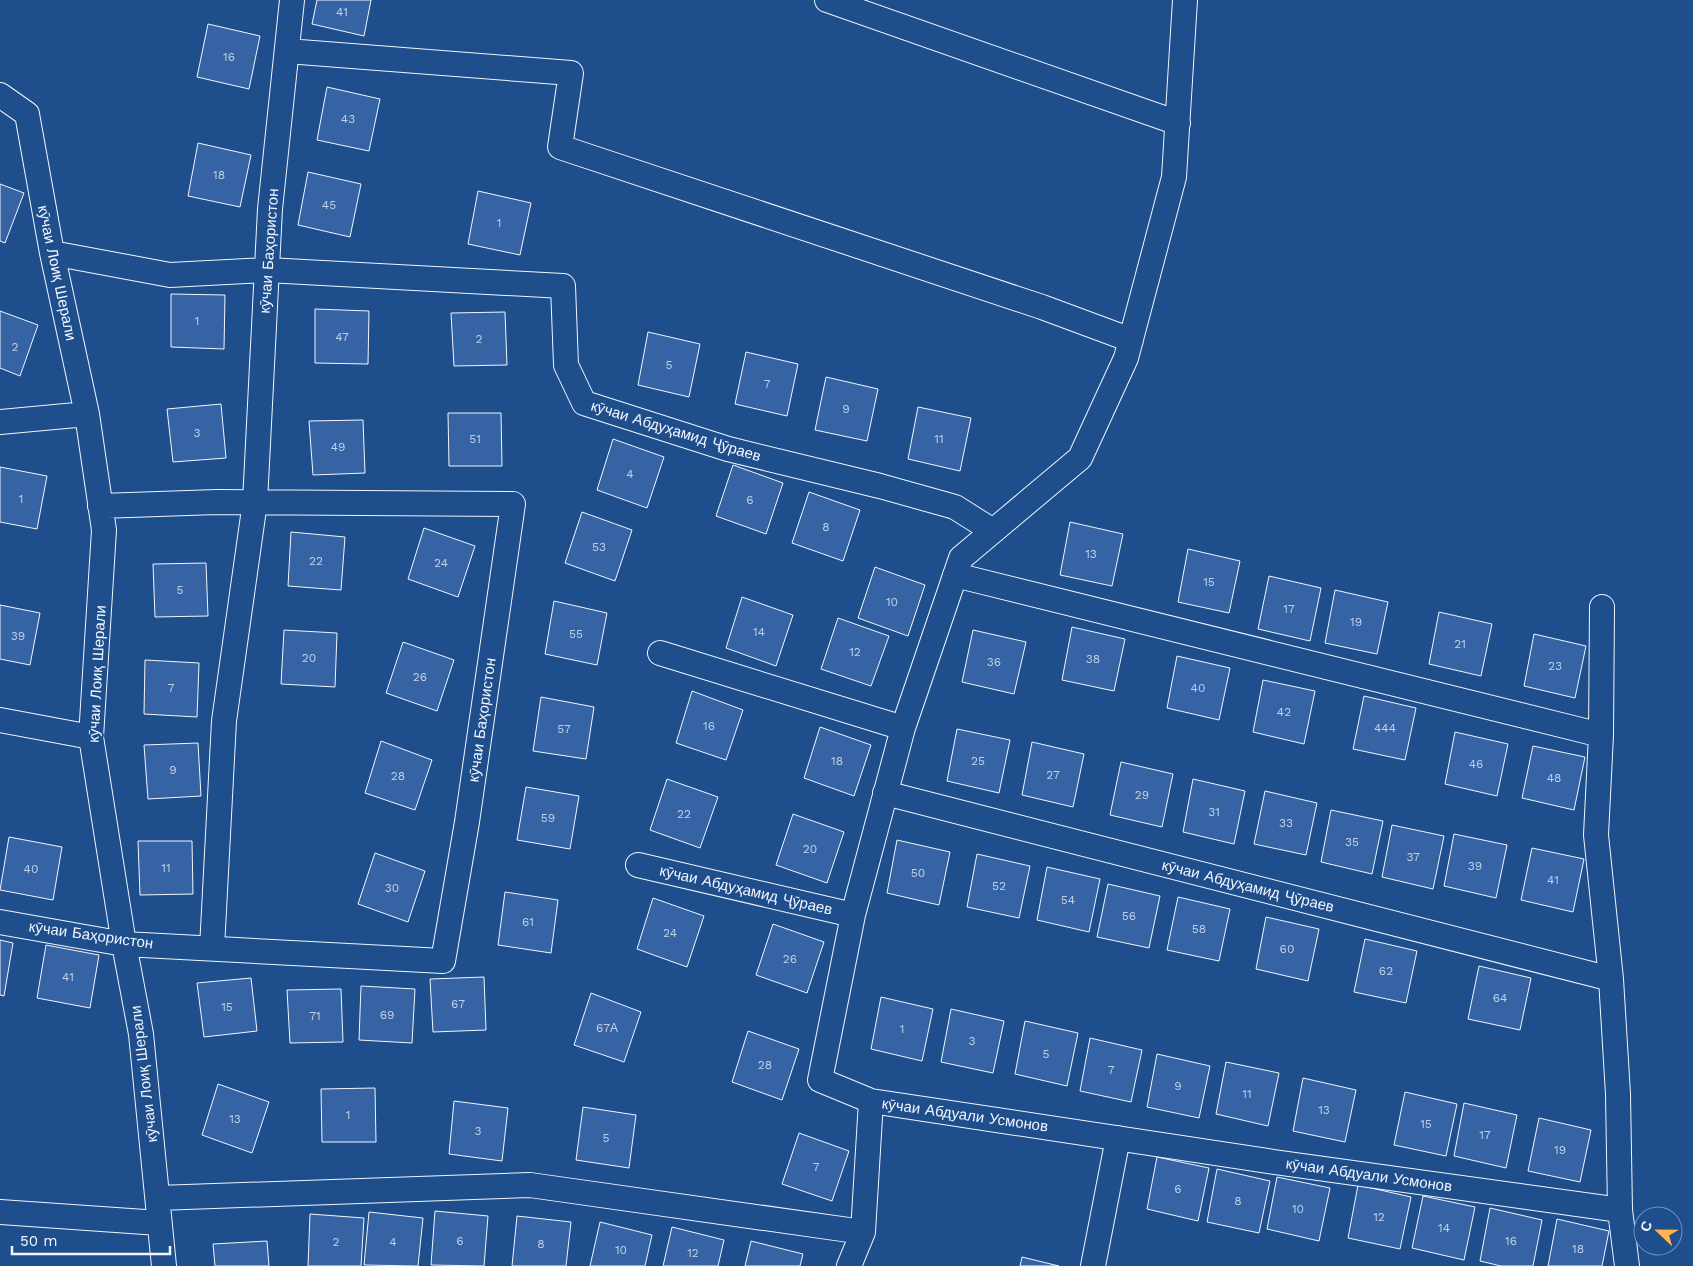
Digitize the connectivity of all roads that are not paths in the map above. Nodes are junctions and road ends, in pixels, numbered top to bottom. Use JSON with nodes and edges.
{"nodes":[{"id":1,"x":292,"y":0,"type":"edge"},
{"id":2,"x":827,"y":0,"type":"edge"},
{"id":3,"x":1185,"y":0,"type":"edge"},
{"id":4,"x":287,"y":51,"type":"junction"},
{"id":5,"x":0,"y":95,"type":"edge"},
{"id":6,"x":1178,"y":123,"type":"junction"},
{"id":7,"x":52,"y":253,"type":"junction"},
{"id":8,"x":267,"y":270,"type":"junction"},
{"id":9,"x":1131,"y":340,"type":"junction"},
{"id":10,"x":87,"y":414,"type":"junction"},
{"id":11,"x":0,"y":422,"type":"edge"},
{"id":12,"x":255,"y":502,"type":"junction"},
{"id":13,"x":100,"y":506,"type":"junction"},
{"id":14,"x":993,"y":531,"type":"junction"},
{"id":15,"x":955,"y":575,"type":"junction"},
{"id":16,"x":1602,"y":607,"type":"dead end"},
{"id":17,"x":660,"y":653,"type":"dead end"},
{"id":18,"x":0,"y":720,"type":"edge"},
{"id":19,"x":903,"y":728,"type":"junction"},
{"id":20,"x":1601,"y":735,"type":"junction"},
{"id":21,"x":91,"y":737,"type":"junction"},
{"id":22,"x":885,"y":793,"type":"junction"},
{"id":23,"x":638,"y":865,"type":"dead end"},
{"id":24,"x":853,"y":915,"type":"junction"},
{"id":25,"x":0,"y":922,"type":"edge"},
{"id":26,"x":124,"y":944,"type":"junction"},
{"id":27,"x":212,"y":948,"type":"junction"},
{"id":28,"x":1611,"y":979,"type":"junction"},
{"id":29,"x":871,"y":1101,"type":"junction"},
{"id":30,"x":1118,"y":1138,"type":"junction"},
{"id":31,"x":158,"y":1198,"type":"junction"},
{"id":32,"x":1620,"y":1210,"type":"junction"},
{"id":33,"x":0,"y":1212,"type":"edge"},
{"id":34,"x":160,"y":1223,"type":"junction"},
{"id":35,"x":864,"y":1232,"type":"junction"},
{"id":36,"x":164,"y":1266,"type":"edge"},
{"id":37,"x":849,"y":1266,"type":"edge"},
{"id":38,"x":1093,"y":1266,"type":"edge"},
{"id":39,"x":1627,"y":1266,"type":"edge"}],
"edges":[{"from":1,"to":4,"type":"street","name":"кӯчаи Баҳористон"},
{"from":2,"to":6,"type":"street"},
{"from":3,"to":6,"type":"street"},
{"from":4,"to":8,"type":"street","name":"кӯчаи Баҳористон"},
{"from":4,"to":9,"type":"street"},
{"from":5,"to":7,"type":"street","name":"кӯчаи Лоиқ Шерали"},
{"from":6,"to":9,"type":"street"},
{"from":7,"to":8,"type":"street"},
{"from":7,"to":10,"type":"street","name":"кӯчаи Лоиқ Шерали"},
{"from":8,"to":12,"type":"street","name":"кӯчаи Баҳористон"},
{"from":8,"to":14,"type":"street","name":"кӯчаи Абдуҳамид Ҷӯраев"},
{"from":9,"to":14,"type":"street"},
{"from":10,"to":11,"type":"street"},
{"from":10,"to":13,"type":"street","name":"кӯчаи Лоиқ Шерали"},
{"from":12,"to":13,"type":"street","name":"кӯчаи Баҳористон"},
{"from":12,"to":27,"type":"street","name":"кӯчаи Баҳористон"},
{"from":12,"to":27,"type":"street","name":"кӯчаи Баҳористон"},
{"from":13,"to":21,"type":"street","name":"кӯчаи Лоиқ Шерали"},
{"from":14,"to":15,"type":"street"},
{"from":15,"to":19,"type":"street"},
{"from":15,"to":20,"type":"street"},
{"from":16,"to":20,"type":"street"},
{"from":17,"to":19,"type":"street"},
{"from":18,"to":21,"type":"street"},
{"from":19,"to":22,"type":"street"},
{"from":20,"to":28,"type":"street"},
{"from":21,"to":26,"type":"street","name":"кӯчаи Лоиқ Шерали"},
{"from":22,"to":24,"type":"street"},
{"from":22,"to":28,"type":"street","name":"кӯчаи Абдуҳамид Ҷӯраев"},
{"from":23,"to":24,"type":"street","name":"кӯчаи Абдуҳамид Ҷӯраев"},
{"from":24,"to":29,"type":"street","name":"кӯчаи Абдуали Усмонов"},
{"from":25,"to":26,"type":"street","name":"кӯчаи Баҳористон"},
{"from":26,"to":27,"type":"street","name":"кӯчаи Баҳористон"},
{"from":26,"to":31,"type":"street","name":"кӯчаи Лоиқ Шерали"},
{"from":28,"to":32,"type":"street"},
{"from":29,"to":30,"type":"street","name":"кӯчаи Абдуали Усмонов"},
{"from":29,"to":35,"type":"street"},
{"from":30,"to":32,"type":"street","name":"кӯчаи Абдуали Усмонов"},
{"from":30,"to":38,"type":"street"},
{"from":31,"to":34,"type":"street","name":"кӯчаи Лоиқ Шерали"},
{"from":31,"to":35,"type":"street"},
{"from":32,"to":39,"type":"street"},
{"from":33,"to":34,"type":"street"},
{"from":34,"to":36,"type":"street","name":"кӯчаи Лоиқ Шерали"},
{"from":35,"to":37,"type":"street"}]}
